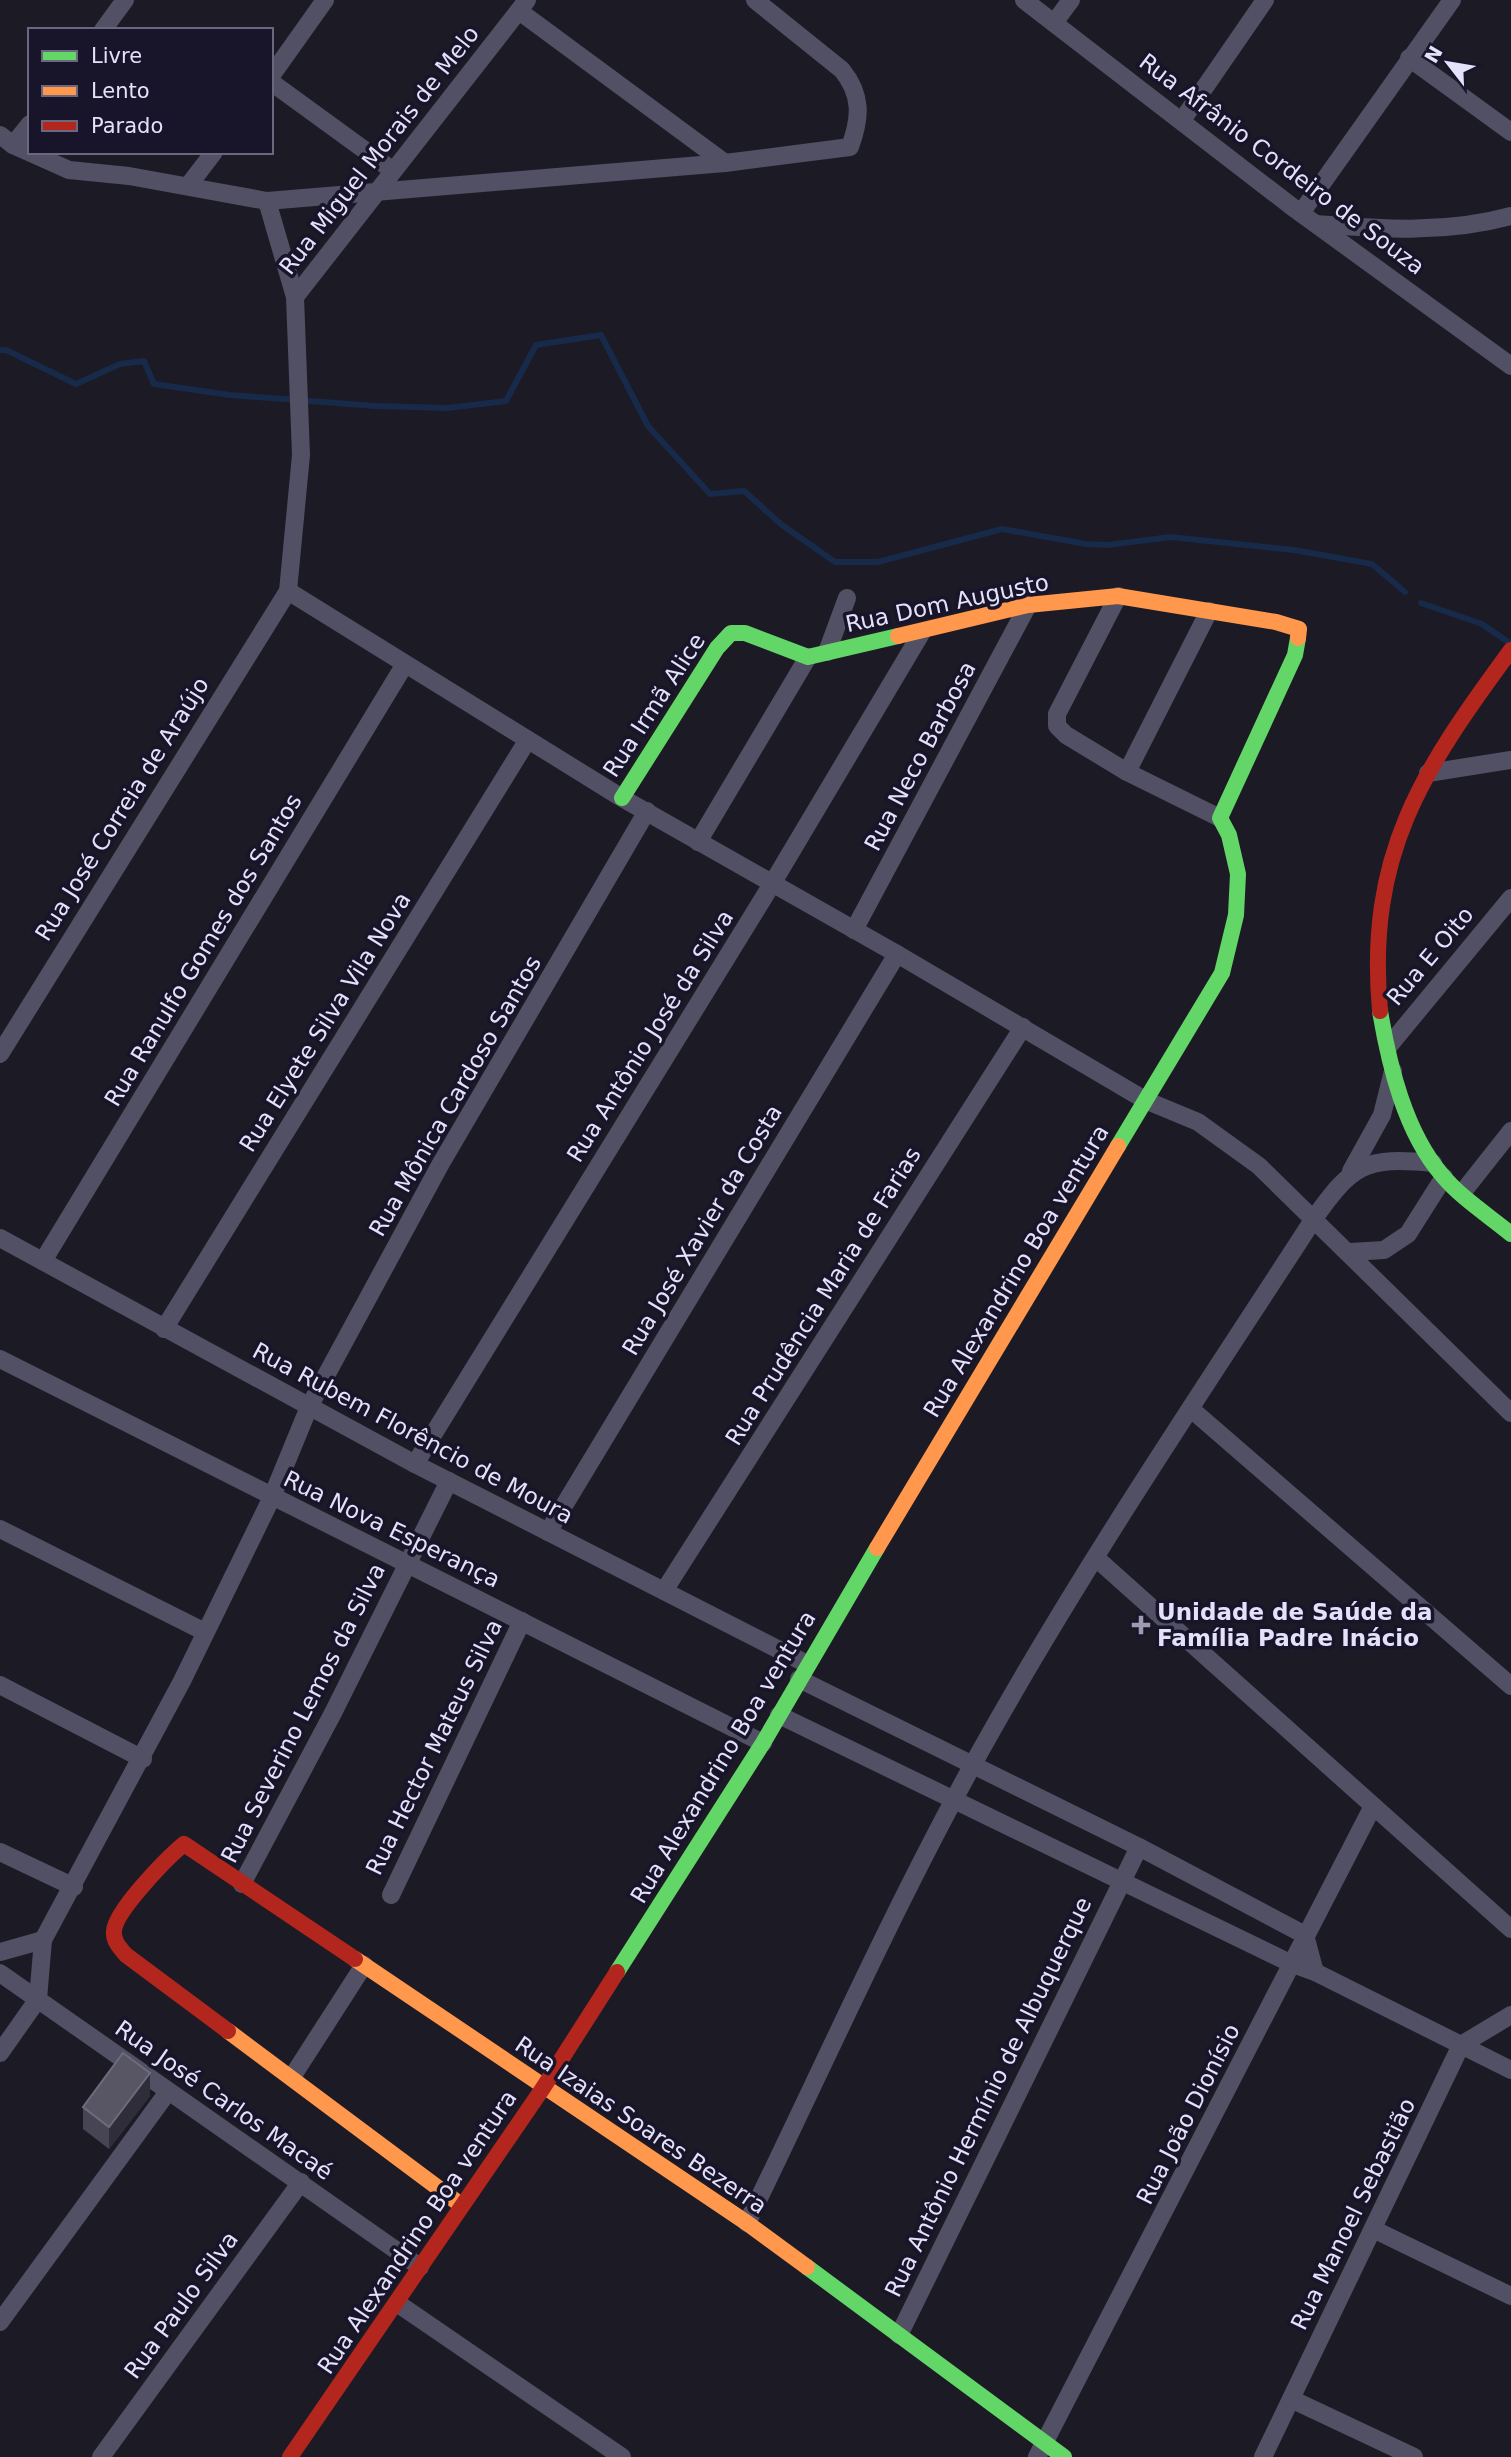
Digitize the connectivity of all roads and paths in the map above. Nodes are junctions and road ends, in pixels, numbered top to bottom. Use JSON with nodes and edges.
{"nodes":[{"id":1,"x":125,"y":0,"type":"edge"},
{"id":2,"x":325,"y":0,"type":"edge"},
{"id":3,"x":755,"y":0,"type":"edge"},
{"id":4,"x":1024,"y":0,"type":"edge"},
{"id":5,"x":1071,"y":0,"type":"edge"},
{"id":6,"x":1265,"y":0,"type":"edge"},
{"id":7,"x":1452,"y":0,"type":"edge"},
{"id":8,"x":523,"y":5,"type":"edge"},
{"id":9,"x":1054,"y":23,"type":"junction"},
{"id":10,"x":104,"y":28,"type":"edge"},
{"id":11,"x":1409,"y":58,"type":"junction"},
{"id":12,"x":273,"y":73,"type":"edge"},
{"id":13,"x":273,"y":83,"type":"edge"},
{"id":14,"x":1183,"y":119,"type":"junction"},
{"id":15,"x":28,"y":125,"type":"edge"},
{"id":16,"x":1511,"y":131,"type":"edge"},
{"id":17,"x":6,"y":140,"type":"edge"},
{"id":18,"x":28,"y":150,"type":"edge"},
{"id":19,"x":35,"y":154,"type":"edge"},
{"id":20,"x":204,"y":156,"type":"edge"},
{"id":21,"x":725,"y":163,"type":"junction"},
{"id":22,"x":392,"y":170,"type":"junction"},
{"id":23,"x":188,"y":186,"type":"junction"},
{"id":24,"x":376,"y":192,"type":"junction"},
{"id":25,"x":267,"y":201,"type":"junction"},
{"id":26,"x":1301,"y":213,"type":"junction"},
{"id":27,"x":1511,"y":216,"type":"edge"},
{"id":28,"x":1316,"y":224,"type":"junction"},
{"id":29,"x":295,"y":297,"type":"junction"},
{"id":30,"x":1511,"y":366,"type":"edge"},
{"id":31,"x":288,"y":591,"type":"junction"},
{"id":32,"x":1118,"y":596,"type":"junction"},
{"id":33,"x":846,"y":598,"type":"dead end"},
{"id":34,"x":1028,"y":605,"type":"junction"},
{"id":35,"x":1209,"y":611,"type":"junction"},
{"id":36,"x":922,"y":632,"type":"junction"},
{"id":37,"x":1511,"y":650,"type":"edge"},
{"id":38,"x":827,"y":652,"type":"junction"},
{"id":39,"x":808,"y":657,"type":"junction"},
{"id":40,"x":405,"y":664,"type":"junction"},
{"id":41,"x":527,"y":741,"type":"junction"},
{"id":42,"x":1511,"y":760,"type":"edge"},
{"id":43,"x":1127,"y":772,"type":"junction"},
{"id":44,"x":1428,"y":773,"type":"junction"},
{"id":45,"x":622,"y":797,"type":"junction"},
{"id":46,"x":647,"y":811,"type":"junction"},
{"id":47,"x":1220,"y":818,"type":"junction"},
{"id":48,"x":698,"y":842,"type":"junction"},
{"id":49,"x":772,"y":884,"type":"junction"},
{"id":50,"x":1511,"y":898,"type":"edge"},
{"id":51,"x":854,"y":930,"type":"junction"},
{"id":52,"x":897,"y":954,"type":"junction"},
{"id":53,"x":1023,"y":1027,"type":"junction"},
{"id":54,"x":1388,"y":1047,"type":"junction"},
{"id":55,"x":0,"y":1054,"type":"edge"},
{"id":56,"x":1393,"y":1071,"type":"junction"},
{"id":57,"x":1144,"y":1100,"type":"junction"},
{"id":58,"x":1511,"y":1131,"type":"edge"},
{"id":59,"x":1438,"y":1170,"type":"junction"},
{"id":60,"x":1352,"y":1171,"type":"junction"},
{"id":61,"x":1462,"y":1193,"type":"junction"},
{"id":62,"x":1313,"y":1220,"type":"junction"},
{"id":63,"x":1511,"y":1234,"type":"edge"},
{"id":64,"x":0,"y":1238,"type":"edge"},
{"id":65,"x":1350,"y":1252,"type":"junction"},
{"id":66,"x":43,"y":1261,"type":"junction"},
{"id":67,"x":164,"y":1328,"type":"junction"},
{"id":68,"x":0,"y":1359,"type":"edge"},
{"id":69,"x":309,"y":1407,"type":"junction"},
{"id":70,"x":1191,"y":1409,"type":"junction"},
{"id":71,"x":1511,"y":1413,"type":"edge"},
{"id":72,"x":415,"y":1464,"type":"junction"},
{"id":73,"x":449,"y":1481,"type":"junction"},
{"id":74,"x":272,"y":1497,"type":"junction"},
{"id":75,"x":0,"y":1529,"type":"edge"},
{"id":76,"x":548,"y":1532,"type":"junction"},
{"id":77,"x":1096,"y":1558,"type":"junction"},
{"id":78,"x":408,"y":1565,"type":"junction"},
{"id":79,"x":664,"y":1591,"type":"junction"},
{"id":80,"x":522,"y":1620,"type":"junction"},
{"id":81,"x":205,"y":1632,"type":"junction"},
{"id":82,"x":803,"y":1671,"type":"junction"},
{"id":83,"x":0,"y":1685,"type":"edge"},
{"id":84,"x":1511,"y":1686,"type":"edge"},
{"id":85,"x":779,"y":1715,"type":"junction"},
{"id":86,"x":763,"y":1743,"type":"junction"},
{"id":87,"x":143,"y":1759,"type":"junction"},
{"id":88,"x":973,"y":1764,"type":"junction"},
{"id":89,"x":953,"y":1800,"type":"junction"},
{"id":90,"x":1373,"y":1806,"type":"junction"},
{"id":91,"x":1139,"y":1847,"type":"junction"},
{"id":92,"x":0,"y":1852,"type":"edge"},
{"id":93,"x":1122,"y":1880,"type":"junction"},
{"id":94,"x":242,"y":1884,"type":"junction"},
{"id":95,"x":74,"y":1887,"type":"junction"},
{"id":96,"x":391,"y":1895,"type":"dead end"},
{"id":97,"x":1511,"y":1929,"type":"edge"},
{"id":98,"x":1305,"y":1936,"type":"junction"},
{"id":99,"x":43,"y":1940,"type":"junction"},
{"id":100,"x":0,"y":1952,"type":"edge"},
{"id":101,"x":1290,"y":1963,"type":"junction"},
{"id":102,"x":364,"y":1965,"type":"junction"},
{"id":103,"x":1315,"y":1972,"type":"junction"},
{"id":104,"x":0,"y":1973,"type":"edge"},
{"id":105,"x":38,"y":1999,"type":"junction"},
{"id":106,"x":1511,"y":2015,"type":"edge"},
{"id":107,"x":1461,"y":2045,"type":"junction"},
{"id":108,"x":0,"y":2053,"type":"edge"},
{"id":109,"x":1511,"y":2070,"type":"edge"},
{"id":110,"x":292,"y":2077,"type":"junction"},
{"id":111,"x":544,"y":2088,"type":"junction"},
{"id":112,"x":167,"y":2093,"type":"junction"},
{"id":113,"x":301,"y":2182,"type":"junction"},
{"id":114,"x":461,"y":2205,"type":"junction"},
{"id":115,"x":747,"y":2224,"type":"junction"},
{"id":116,"x":1375,"y":2230,"type":"junction"},
{"id":117,"x":420,"y":2267,"type":"junction"},
{"id":118,"x":1511,"y":2296,"type":"edge"},
{"id":119,"x":397,"y":2303,"type":"junction"},
{"id":120,"x":0,"y":2322,"type":"edge"},
{"id":121,"x":899,"y":2334,"type":"junction"},
{"id":122,"x":1291,"y":2399,"type":"junction"},
{"id":123,"x":1041,"y":2450,"type":"edge"},
{"id":124,"x":101,"y":2457,"type":"edge"},
{"id":125,"x":290,"y":2457,"type":"edge"},
{"id":126,"x":622,"y":2457,"type":"edge"},
{"id":127,"x":1064,"y":2457,"type":"edge"},
{"id":128,"x":1263,"y":2457,"type":"edge"},
{"id":129,"x":1415,"y":2457,"type":"edge"}],
"edges":[{"from":1,"to":10,"type":"street"},
{"from":2,"to":12,"type":"street"},
{"from":3,"to":21,"type":"street"},
{"from":4,"to":9,"type":"street","name":"Rua Afrânio Cordeiro de Souza"},
{"from":5,"to":9,"type":"street"},
{"from":6,"to":14,"type":"street"},
{"from":7,"to":11,"type":"street"},
{"from":8,"to":21,"type":"street"},
{"from":8,"to":22,"type":"street","name":"Rua Miguel Morais de Melo"},
{"from":9,"to":14,"type":"street","name":"Rua Afrânio Cordeiro de Souza"},
{"from":11,"to":16,"type":"street"},
{"from":11,"to":26,"type":"street"},
{"from":13,"to":22,"type":"street"},
{"from":14,"to":26,"type":"street","name":"Rua Afrânio Cordeiro de Souza"},
{"from":15,"to":17,"type":"street"},
{"from":17,"to":18,"type":"street"},
{"from":19,"to":23,"type":"street"},
{"from":20,"to":23,"type":"street"},
{"from":21,"to":24,"type":"street"},
{"from":22,"to":24,"type":"street","name":"Rua Miguel Morais de Melo"},
{"from":23,"to":25,"type":"street"},
{"from":24,"to":25,"type":"street"},
{"from":24,"to":29,"type":"street","name":"Rua Miguel Morais de Melo"},
{"from":25,"to":29,"type":"street"},
{"from":26,"to":28,"type":"street","name":"Rua Afrânio Cordeiro de Souza"},
{"from":27,"to":28,"type":"street"},
{"from":28,"to":30,"type":"street","name":"Rua Afrânio Cordeiro de Souza"},
{"from":29,"to":31,"type":"street"},
{"from":31,"to":40,"type":"street"},
{"from":31,"to":55,"type":"street","name":"Rua José Correia de Araújo"},
{"from":32,"to":34,"type":"street","name":"Rua Dom Augusto"},
{"from":32,"to":35,"type":"street","name":"Rua Dom Augusto"},
{"from":32,"to":43,"type":"street"},
{"from":33,"to":38,"type":"street"},
{"from":34,"to":36,"type":"street","name":"Rua Dom Augusto"},
{"from":34,"to":51,"type":"street","name":"Rua Neco Barbosa"},
{"from":35,"to":43,"type":"street"},
{"from":35,"to":47,"type":"street","name":"Rua Dom Augusto"},
{"from":36,"to":38,"type":"street","name":"Rua Dom Augusto"},
{"from":36,"to":49,"type":"street","name":"Rua Antônio José da Silva"},
{"from":37,"to":44,"type":"street"},
{"from":38,"to":39,"type":"street","name":"Rua Dom Augusto"},
{"from":39,"to":45,"type":"street","name":"Rua Irmã Alice"},
{"from":39,"to":48,"type":"street"},
{"from":40,"to":41,"type":"street"},
{"from":40,"to":66,"type":"street","name":"Rua Ranulfo Gomes dos Santos"},
{"from":41,"to":45,"type":"street"},
{"from":41,"to":67,"type":"street","name":"Rua Elyete Silva Vila Nova"},
{"from":42,"to":44,"type":"street"},
{"from":43,"to":47,"type":"street"},
{"from":44,"to":54,"type":"street"},
{"from":45,"to":46,"type":"street"},
{"from":46,"to":48,"type":"street"},
{"from":46,"to":69,"type":"street","name":"Rua Mônica Cardoso Santos"},
{"from":47,"to":57,"type":"street","name":"Rua Alexandrino Boa ventura"},
{"from":48,"to":49,"type":"street"},
{"from":49,"to":51,"type":"street"},
{"from":49,"to":72,"type":"street","name":"Rua Antônio José da Silva"},
{"from":50,"to":54,"type":"street","name":"Rua E Oito"},
{"from":51,"to":52,"type":"street"},
{"from":52,"to":53,"type":"street"},
{"from":52,"to":76,"type":"street","name":"Rua José Xavier da Costa"},
{"from":53,"to":57,"type":"street"},
{"from":53,"to":79,"type":"street","name":"Rua Prudência Maria de Farias"},
{"from":54,"to":56,"type":"street"},
{"from":56,"to":59,"type":"street"},
{"from":56,"to":60,"type":"street"},
{"from":57,"to":62,"type":"street"},
{"from":57,"to":82,"type":"street","name":"Rua Alexandrino Boa ventura"},
{"from":58,"to":61,"type":"street"},
{"from":59,"to":60,"type":"street"},
{"from":59,"to":61,"type":"street"},
{"from":59,"to":65,"type":"street"},
{"from":60,"to":62,"type":"street"},
{"from":61,"to":63,"type":"street"},
{"from":62,"to":65,"type":"street"},
{"from":62,"to":70,"type":"street"},
{"from":64,"to":66,"type":"street","name":"Rua Rubem Florêncio de Moura"},
{"from":65,"to":71,"type":"street"},
{"from":66,"to":67,"type":"street","name":"Rua Rubem Florêncio de Moura"},
{"from":67,"to":69,"type":"street","name":"Rua Rubem Florêncio de Moura"},
{"from":68,"to":74,"type":"street","name":"Rua Nova Esperança"},
{"from":69,"to":72,"type":"street","name":"Rua Rubem Florêncio de Moura"},
{"from":69,"to":74,"type":"street","name":"Rua Mônica Cardoso Santos"},
{"from":70,"to":77,"type":"street"},
{"from":70,"to":84,"type":"street"},
{"from":72,"to":73,"type":"street","name":"Rua Rubem Florêncio de Moura"},
{"from":73,"to":76,"type":"street","name":"Rua Rubem Florêncio de Moura"},
{"from":73,"to":78,"type":"street","name":"Rua Severino Lemos da Silva"},
{"from":74,"to":78,"type":"street","name":"Rua Nova Esperança"},
{"from":74,"to":81,"type":"street","name":"Rua Mônica Cardoso Santos"},
{"from":75,"to":81,"type":"street"},
{"from":76,"to":79,"type":"street","name":"Rua Rubem Florêncio de Moura"},
{"from":77,"to":88,"type":"street"},
{"from":77,"to":90,"type":"street"},
{"from":78,"to":80,"type":"street","name":"Rua Nova Esperança"},
{"from":78,"to":94,"type":"street","name":"Rua Severino Lemos da Silva"},
{"from":79,"to":82,"type":"street","name":"Rua Rubem Florêncio de Moura"},
{"from":80,"to":86,"type":"street","name":"Rua Nova Esperança"},
{"from":80,"to":96,"type":"street","name":"Rua Hector Mateus Silva"},
{"from":81,"to":87,"type":"street","name":"Rua Mônica Cardoso Santos"},
{"from":82,"to":85,"type":"street","name":"Rua Alexandrino Boa ventura"},
{"from":82,"to":88,"type":"street","name":"Rua Rubem Florêncio de Moura"},
{"from":83,"to":87,"type":"street"},
{"from":85,"to":86,"type":"street","name":"Rua Alexandrino Boa ventura"},
{"from":85,"to":89,"type":"street"},
{"from":86,"to":111,"type":"street","name":"Rua Alexandrino Boa ventura"},
{"from":87,"to":95,"type":"street","name":"Rua Mônica Cardoso Santos"},
{"from":88,"to":89,"type":"street"},
{"from":88,"to":91,"type":"street","name":"Rua Rubem Florêncio de Moura"},
{"from":89,"to":93,"type":"street"},
{"from":89,"to":115,"type":"street"},
{"from":90,"to":97,"type":"street"},
{"from":90,"to":98,"type":"street","name":"Rua João Dionísio"},
{"from":91,"to":93,"type":"street","name":"Rua Antônio Hermínio de Albuquerque"},
{"from":91,"to":98,"type":"street","name":"Rua Rubem Florêncio de Moura"},
{"from":92,"to":95,"type":"street"},
{"from":93,"to":101,"type":"street"},
{"from":93,"to":121,"type":"street","name":"Rua Antônio Hermínio de Albuquerque"},
{"from":94,"to":102,"type":"street","name":"Rua Izaias Soares Bezerra"},
{"from":94,"to":110,"type":"street","name":"Rua Izaias Soares Bezerra"},
{"from":95,"to":99,"type":"street","name":"Rua Mônica Cardoso Santos"},
{"from":98,"to":101,"type":"street","name":"Rua João Dionísio"},
{"from":98,"to":103,"type":"street"},
{"from":99,"to":100,"type":"street"},
{"from":99,"to":105,"type":"street"},
{"from":101,"to":103,"type":"street"},
{"from":101,"to":123,"type":"street","name":"Rua João Dionísio"},
{"from":102,"to":110,"type":"street"},
{"from":102,"to":111,"type":"street","name":"Rua Izaias Soares Bezerra"},
{"from":103,"to":107,"type":"street"},
{"from":104,"to":105,"type":"street","name":"Rua José Carlos Macaé"},
{"from":105,"to":108,"type":"street"},
{"from":105,"to":112,"type":"street","name":"Rua José Carlos Macaé"},
{"from":106,"to":107,"type":"street"},
{"from":107,"to":109,"type":"street"},
{"from":107,"to":116,"type":"street","name":"Rua Manoel Sebastião"},
{"from":110,"to":114,"type":"street"},
{"from":111,"to":114,"type":"street","name":"Rua Alexandrino Boa ventura"},
{"from":111,"to":115,"type":"street","name":"Rua Izaias Soares Bezerra"},
{"from":112,"to":113,"type":"street","name":"Rua José Carlos Macaé"},
{"from":112,"to":120,"type":"street"},
{"from":113,"to":117,"type":"street","name":"Rua José Carlos Macaé"},
{"from":113,"to":124,"type":"street","name":"Rua Paulo Silva"},
{"from":114,"to":117,"type":"street","name":"Rua Alexandrino Boa ventura"},
{"from":115,"to":121,"type":"street","name":"Rua Izaias Soares Bezerra"},
{"from":116,"to":118,"type":"street"},
{"from":116,"to":122,"type":"street","name":"Rua Manoel Sebastião"},
{"from":117,"to":119,"type":"street","name":"Rua Alexandrino Boa ventura"},
{"from":119,"to":125,"type":"street","name":"Rua Alexandrino Boa ventura"},
{"from":119,"to":126,"type":"street"},
{"from":121,"to":123,"type":"street","name":"Rua Izaias Soares Bezerra"},
{"from":122,"to":128,"type":"street","name":"Rua Manoel Sebastião"},
{"from":122,"to":129,"type":"street"},
{"from":123,"to":127,"type":"street","name":"Rua Izaias Soares Bezerra"}]}
